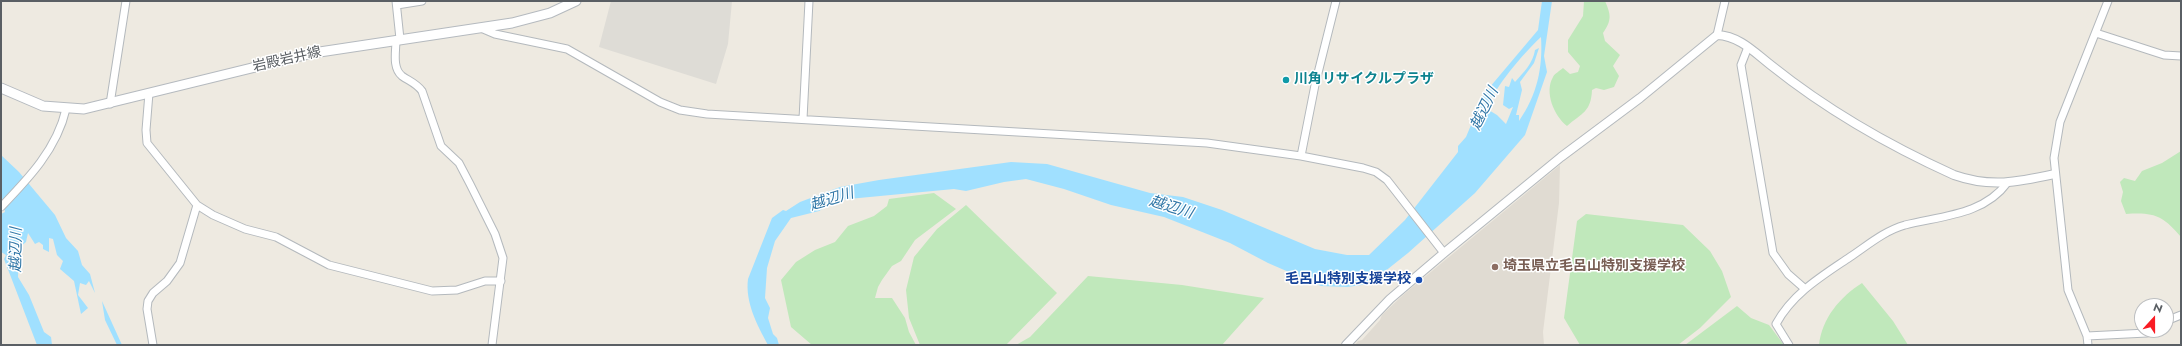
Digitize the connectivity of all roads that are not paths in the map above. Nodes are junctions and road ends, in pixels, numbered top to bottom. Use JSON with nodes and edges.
{"nodes":[{"id":1,"x":126,"y":1,"type":"edge"},
{"id":2,"x":422,"y":1,"type":"edge"},
{"id":3,"x":576,"y":1,"type":"edge"},
{"id":4,"x":809,"y":1,"type":"edge"},
{"id":5,"x":1336,"y":1,"type":"edge"},
{"id":6,"x":1725,"y":1,"type":"edge"},
{"id":7,"x":2108,"y":1,"type":"edge"},
{"id":8,"x":397,"y":3,"type":"edge"},
{"id":9,"x":481,"y":28,"type":"junction"},
{"id":10,"x":2096,"y":33,"type":"junction"},
{"id":11,"x":1718,"y":35,"type":"junction"},
{"id":12,"x":398,"y":39,"type":"junction"},
{"id":13,"x":1748,"y":47,"type":"junction"},
{"id":14,"x":2181,"y":56,"type":"edge"},
{"id":15,"x":1,"y":88,"type":"edge"},
{"id":16,"x":149,"y":93,"type":"junction"},
{"id":17,"x":110,"y":104,"type":"junction"},
{"id":18,"x":66,"y":109,"type":"junction"},
{"id":19,"x":803,"y":119,"type":"junction"},
{"id":20,"x":1301,"y":156,"type":"junction"},
{"id":21,"x":2055,"y":174,"type":"junction"},
{"id":22,"x":2006,"y":183,"type":"junction"},
{"id":23,"x":197,"y":205,"type":"junction"},
{"id":24,"x":1,"y":207,"type":"edge"},
{"id":25,"x":1444,"y":253,"type":"junction"},
{"id":26,"x":501,"y":281,"type":"junction"},
{"id":27,"x":1804,"y":288,"type":"junction"},
{"id":28,"x":2134,"y":334,"type":"edge"},
{"id":29,"x":2087,"y":336,"type":"junction"},
{"id":30,"x":153,"y":345,"type":"edge"},
{"id":31,"x":492,"y":345,"type":"edge"},
{"id":32,"x":1346,"y":345,"type":"edge"},
{"id":33,"x":1789,"y":345,"type":"edge"},
{"id":34,"x":2088,"y":345,"type":"edge"}],
"edges":[{"from":1,"to":17,"type":"street"},
{"from":2,"to":8,"type":"street"},
{"from":3,"to":9,"type":"main road","name":"岩殿岩井線"},
{"from":4,"to":19,"type":"street"},
{"from":5,"to":20,"type":"street"},
{"from":6,"to":11,"type":"street"},
{"from":7,"to":10,"type":"street"},
{"from":8,"to":12,"type":"street"},
{"from":9,"to":12,"type":"main road","name":"岩殿岩井線"},
{"from":9,"to":19,"type":"street"},
{"from":10,"to":14,"type":"street"},
{"from":10,"to":21,"type":"street"},
{"from":11,"to":13,"type":"street"},
{"from":11,"to":25,"type":"street"},
{"from":12,"to":16,"type":"main road","name":"岩殿岩井線"},
{"from":12,"to":26,"type":"street"},
{"from":13,"to":22,"type":"street"},
{"from":13,"to":27,"type":"street"},
{"from":15,"to":18,"type":"main road","name":"岩殿岩井線"},
{"from":16,"to":17,"type":"main road","name":"岩殿岩井線"},
{"from":16,"to":23,"type":"street"},
{"from":17,"to":18,"type":"main road","name":"岩殿岩井線"},
{"from":18,"to":24,"type":"street"},
{"from":19,"to":20,"type":"street"},
{"from":20,"to":25,"type":"street"},
{"from":21,"to":22,"type":"street"},
{"from":21,"to":29,"type":"street"},
{"from":22,"to":27,"type":"street"},
{"from":23,"to":26,"type":"street"},
{"from":23,"to":30,"type":"street"},
{"from":25,"to":32,"type":"street"},
{"from":26,"to":31,"type":"street"},
{"from":27,"to":33,"type":"street"},
{"from":28,"to":29,"type":"street"},
{"from":29,"to":34,"type":"street"}]}
